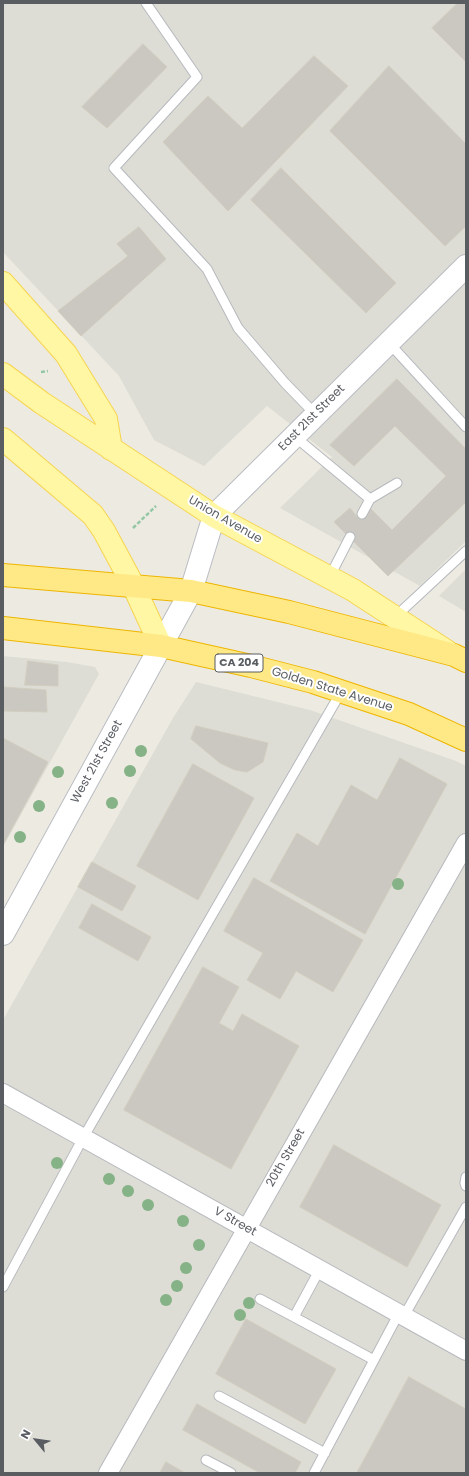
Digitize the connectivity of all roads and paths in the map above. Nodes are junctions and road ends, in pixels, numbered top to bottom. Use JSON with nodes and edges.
{"nodes":[{"id":1,"x":146,"y":3,"type":"edge"},
{"id":2,"x":466,"y":266,"type":"edge"},
{"id":3,"x":3,"y":283,"type":"edge"},
{"id":4,"x":388,"y":343,"type":"junction"},
{"id":5,"x":41,"y":372,"type":"dead end"},
{"id":6,"x":48,"y":372,"type":"dead end"},
{"id":7,"x":3,"y":374,"type":"edge"},
{"id":8,"x":316,"y":415,"type":"junction"},
{"id":9,"x":466,"y":426,"type":"edge"},
{"id":10,"x":294,"y":436,"type":"junction"},
{"id":11,"x":3,"y":439,"type":"edge"},
{"id":12,"x":111,"y":449,"type":"junction"},
{"id":13,"x":397,"y":483,"type":"dead end"},
{"id":14,"x":370,"y":499,"type":"junction"},
{"id":15,"x":156,"y":506,"type":"dead end"},
{"id":16,"x":362,"y":514,"type":"dead end"},
{"id":17,"x":214,"y":516,"type":"junction"},
{"id":18,"x":133,"y":528,"type":"dead end"},
{"id":19,"x":350,"y":537,"type":"dead end"},
{"id":20,"x":466,"y":551,"type":"edge"},
{"id":21,"x":3,"y":575,"type":"edge"},
{"id":22,"x":329,"y":578,"type":"junction"},
{"id":23,"x":133,"y":585,"type":"junction"},
{"id":24,"x":191,"y":591,"type":"junction"},
{"id":25,"x":395,"y":617,"type":"junction"},
{"id":26,"x":3,"y":628,"type":"edge"},
{"id":27,"x":161,"y":646,"type":"junction"},
{"id":28,"x":460,"y":658,"type":"edge"},
{"id":29,"x":341,"y":692,"type":"junction"},
{"id":30,"x":466,"y":740,"type":"edge"},
{"id":31,"x":466,"y":843,"type":"edge"},
{"id":32,"x":3,"y":934,"type":"edge"},
{"id":33,"x":3,"y":1093,"type":"edge"},
{"id":34,"x":83,"y":1138,"type":"junction"},
{"id":35,"x":466,"y":1177,"type":"edge"},
{"id":36,"x":466,"y":1186,"type":"edge"},
{"id":37,"x":466,"y":1207,"type":"edge"},
{"id":38,"x":246,"y":1228,"type":"junction"},
{"id":39,"x":320,"y":1270,"type":"junction"},
{"id":40,"x":3,"y":1287,"type":"edge"},
{"id":41,"x":260,"y":1299,"type":"dead end"},
{"id":42,"x":402,"y":1315,"type":"junction"},
{"id":43,"x":294,"y":1317,"type":"junction"},
{"id":44,"x":466,"y":1350,"type":"edge"},
{"id":45,"x":374,"y":1360,"type":"junction"},
{"id":46,"x":218,"y":1396,"type":"dead end"},
{"id":47,"x":325,"y":1453,"type":"junction"},
{"id":48,"x":206,"y":1460,"type":"dead end"},
{"id":49,"x":108,"y":1473,"type":"edge"},
{"id":50,"x":231,"y":1473,"type":"edge"},
{"id":51,"x":314,"y":1473,"type":"edge"}],
"edges":[{"from":1,"to":8,"type":"lane"},
{"from":2,"to":4,"type":"street","name":"East 21st Street"},
{"from":3,"to":12,"type":"main road"},
{"from":4,"to":8,"type":"street","name":"East 21st Street"},
{"from":4,"to":9,"type":"lane"},
{"from":5,"to":6,"type":"path"},
{"from":7,"to":12,"type":"main road","name":"Union Avenue"},
{"from":8,"to":10,"type":"street","name":"East 21st Street"},
{"from":10,"to":14,"type":"lane"},
{"from":10,"to":17,"type":"street","name":"East 21st Street"},
{"from":11,"to":23,"type":"main road"},
{"from":12,"to":17,"type":"main road","name":"Union Avenue"},
{"from":13,"to":14,"type":"lane"},
{"from":14,"to":16,"type":"lane"},
{"from":15,"to":18,"type":"path"},
{"from":17,"to":22,"type":"main road","name":"Union Avenue"},
{"from":17,"to":24,"type":"street","name":"East 21st Street"},
{"from":19,"to":22,"type":"lane"},
{"from":20,"to":25,"type":"lane"},
{"from":21,"to":23,"type":"highway"},
{"from":22,"to":25,"type":"main road","name":"Union Avenue"},
{"from":23,"to":24,"type":"highway"},
{"from":23,"to":27,"type":"main road"},
{"from":24,"to":27,"type":"street","name":"West 21st Street"},
{"from":24,"to":28,"type":"highway"},
{"from":25,"to":28,"type":"main road","name":"Union Avenue"},
{"from":26,"to":27,"type":"highway","name":"Golden State Avenue","number":"CA 204"},
{"from":27,"to":29,"type":"highway","name":"Golden State Avenue","number":"CA 204"},
{"from":27,"to":32,"type":"street","name":"West 21st Street"},
{"from":29,"to":30,"type":"highway","name":"Golden State Avenue","number":"CA 204"},
{"from":29,"to":34,"type":"lane"},
{"from":31,"to":38,"type":"street","name":"20th Street"},
{"from":33,"to":34,"type":"street","name":"V Street"},
{"from":34,"to":38,"type":"street","name":"V Street"},
{"from":34,"to":40,"type":"lane"},
{"from":35,"to":36,"type":"lane"},
{"from":37,"to":42,"type":"lane"},
{"from":38,"to":39,"type":"street","name":"V Street"},
{"from":38,"to":49,"type":"street","name":"20th Street"},
{"from":39,"to":42,"type":"street","name":"V Street"},
{"from":39,"to":43,"type":"lane"},
{"from":41,"to":43,"type":"lane"},
{"from":42,"to":44,"type":"street","name":"V Street"},
{"from":42,"to":45,"type":"lane"},
{"from":43,"to":45,"type":"lane"},
{"from":45,"to":47,"type":"lane"},
{"from":46,"to":47,"type":"lane"},
{"from":47,"to":51,"type":"lane"},
{"from":48,"to":50,"type":"lane"}]}
